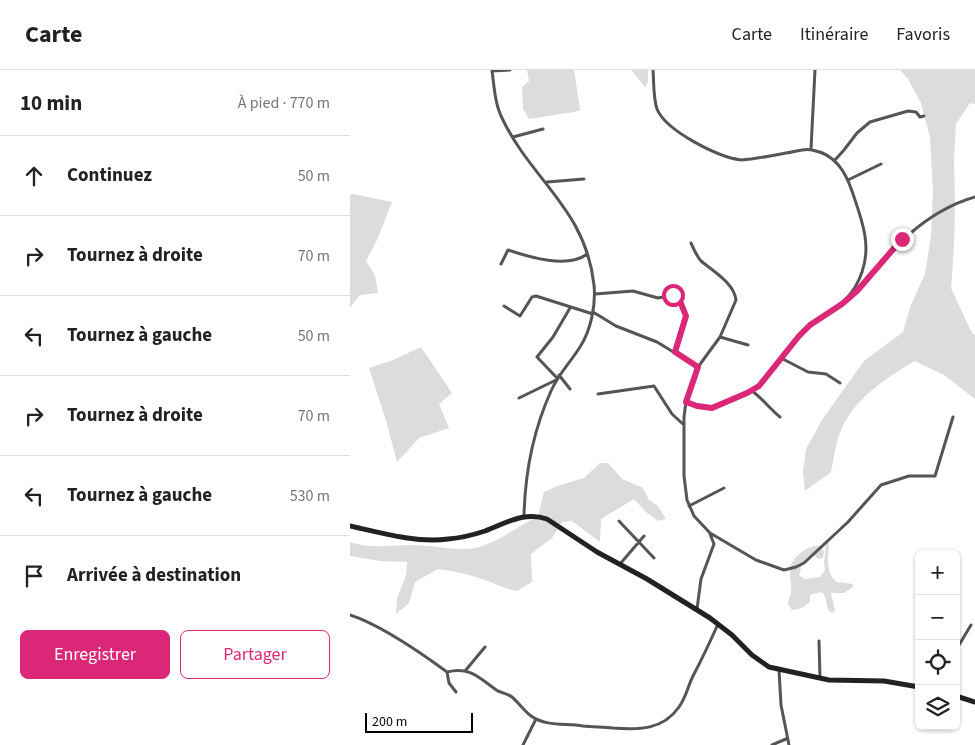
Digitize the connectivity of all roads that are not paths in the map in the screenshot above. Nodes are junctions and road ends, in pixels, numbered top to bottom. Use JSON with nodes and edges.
{"nodes":[{"id":1,"x":492,"y":70,"type":"edge"},
{"id":2,"x":510,"y":70,"type":"edge"},
{"id":3,"x":653,"y":70,"type":"edge"},
{"id":4,"x":815,"y":70,"type":"edge"},
{"id":5,"x":924,"y":116,"type":"dead end"},
{"id":6,"x":543,"y":128,"type":"dead end"},
{"id":7,"x":513,"y":137,"type":"junction"},
{"id":8,"x":811,"y":150,"type":"junction"},
{"id":9,"x":835,"y":160,"type":"junction"},
{"id":10,"x":881,"y":164,"type":"dead end"},
{"id":11,"x":584,"y":179,"type":"dead end"},
{"id":12,"x":848,"y":180,"type":"junction"},
{"id":13,"x":546,"y":182,"type":"junction"},
{"id":14,"x":975,"y":197,"type":"edge"},
{"id":15,"x":691,"y":243,"type":"dead end"},
{"id":16,"x":587,"y":254,"type":"junction"},
{"id":17,"x":501,"y":264,"type":"dead end"},
{"id":18,"x":595,"y":294,"type":"junction"},
{"id":19,"x":850,"y":296,"type":"junction"},
{"id":20,"x":504,"y":306,"type":"dead end"},
{"id":21,"x":570,"y":308,"type":"junction"},
{"id":22,"x":593,"y":313,"type":"junction"},
{"id":23,"x":720,"y":337,"type":"junction"},
{"id":24,"x":748,"y":345,"type":"dead end"},
{"id":25,"x":675,"y":352,"type":"junction"},
{"id":26,"x":781,"y":358,"type":"junction"},
{"id":27,"x":698,"y":367,"type":"junction"},
{"id":28,"x":557,"y":377,"type":"junction"},
{"id":29,"x":840,"y":383,"type":"dead end"},
{"id":30,"x":570,"y":389,"type":"dead end"},
{"id":31,"x":752,"y":391,"type":"junction"},
{"id":32,"x":598,"y":394,"type":"dead end"},
{"id":33,"x":518,"y":398,"type":"dead end"},
{"id":34,"x":686,"y":402,"type":"junction"},
{"id":35,"x":690,"y":404,"type":"junction"},
{"id":36,"x":685,"y":407,"type":"junction"},
{"id":37,"x":953,"y":417,"type":"dead end"},
{"id":38,"x":780,"y":418,"type":"dead end"},
{"id":39,"x":684,"y":425,"type":"junction"},
{"id":40,"x":724,"y":488,"type":"dead end"},
{"id":41,"x":689,"y":506,"type":"junction"},
{"id":42,"x":524,"y":516,"type":"junction"},
{"id":43,"x":619,"y":521,"type":"dead end"},
{"id":44,"x":350,"y":526,"type":"edge"},
{"id":45,"x":710,"y":533,"type":"junction"},
{"id":46,"x":644,"y":536,"type":"dead end"},
{"id":47,"x":638,"y":543,"type":"junction"},
{"id":48,"x":654,"y":558,"type":"dead end"},
{"id":49,"x":620,"y":564,"type":"junction"},
{"id":50,"x":697,"y":610,"type":"junction"},
{"id":51,"x":350,"y":615,"type":"edge"},
{"id":52,"x":719,"y":624,"type":"junction"},
{"id":53,"x":971,"y":625,"type":"dead end"},
{"id":54,"x":960,"y":641,"type":"edge"},
{"id":55,"x":819,"y":642,"type":"dead end"},
{"id":56,"x":485,"y":647,"type":"dead end"},
{"id":57,"x":779,"y":670,"type":"junction"},
{"id":58,"x":465,"y":671,"type":"junction"},
{"id":59,"x":447,"y":672,"type":"junction"},
{"id":60,"x":820,"y":678,"type":"junction"},
{"id":61,"x":915,"y":686,"type":"edge"},
{"id":62,"x":456,"y":692,"type":"dead end"},
{"id":63,"x":960,"y":697,"type":"edge"},
{"id":64,"x":975,"y":702,"type":"edge"},
{"id":65,"x":536,"y":719,"type":"junction"},
{"id":66,"x":786,"y":739,"type":"junction"},
{"id":67,"x":523,"y":745,"type":"edge"},
{"id":68,"x":772,"y":745,"type":"edge"},
{"id":69,"x":789,"y":745,"type":"edge"}],
"edges":[{"from":1,"to":2,"type":"street"},
{"from":1,"to":7,"type":"street"},
{"from":3,"to":8,"type":"street"},
{"from":4,"to":8,"type":"street"},
{"from":5,"to":9,"type":"street"},
{"from":6,"to":7,"type":"street"},
{"from":7,"to":13,"type":"street"},
{"from":8,"to":9,"type":"street"},
{"from":9,"to":12,"type":"street"},
{"from":10,"to":12,"type":"street"},
{"from":11,"to":13,"type":"street"},
{"from":12,"to":19,"type":"street"},
{"from":13,"to":16,"type":"street"},
{"from":14,"to":19,"type":"street"},
{"from":15,"to":23,"type":"street"},
{"from":16,"to":17,"type":"street"},
{"from":16,"to":18,"type":"street"},
{"from":18,"to":22,"type":"street"},
{"from":18,"to":25,"type":"street"},
{"from":19,"to":26,"type":"street"},
{"from":20,"to":21,"type":"street"},
{"from":21,"to":22,"type":"street"},
{"from":21,"to":28,"type":"street"},
{"from":22,"to":25,"type":"street"},
{"from":22,"to":28,"type":"street"},
{"from":23,"to":24,"type":"street"},
{"from":23,"to":27,"type":"street"},
{"from":25,"to":27,"type":"street"},
{"from":26,"to":29,"type":"street"},
{"from":26,"to":31,"type":"street"},
{"from":27,"to":34,"type":"street"},
{"from":28,"to":30,"type":"street"},
{"from":28,"to":33,"type":"street"},
{"from":28,"to":42,"type":"street"},
{"from":31,"to":35,"type":"street"},
{"from":31,"to":38,"type":"street"},
{"from":32,"to":39,"type":"street"},
{"from":34,"to":35,"type":"street"},
{"from":34,"to":36,"type":"street"},
{"from":35,"to":36,"type":"street"},
{"from":36,"to":39,"type":"street"},
{"from":37,"to":45,"type":"street"},
{"from":39,"to":41,"type":"street"},
{"from":40,"to":41,"type":"street"},
{"from":41,"to":45,"type":"street"},
{"from":42,"to":44,"type":"street"},
{"from":42,"to":49,"type":"street"},
{"from":43,"to":47,"type":"street"},
{"from":45,"to":50,"type":"street"},
{"from":46,"to":47,"type":"street"},
{"from":47,"to":48,"type":"street"},
{"from":47,"to":49,"type":"street"},
{"from":49,"to":50,"type":"street"},
{"from":50,"to":52,"type":"street"},
{"from":51,"to":59,"type":"street"},
{"from":52,"to":57,"type":"street"},
{"from":52,"to":65,"type":"street"},
{"from":53,"to":54,"type":"street"},
{"from":55,"to":60,"type":"street"},
{"from":56,"to":58,"type":"street"},
{"from":57,"to":60,"type":"street"},
{"from":57,"to":66,"type":"street"},
{"from":58,"to":59,"type":"street"},
{"from":58,"to":65,"type":"street"},
{"from":59,"to":62,"type":"street"},
{"from":60,"to":61,"type":"street"},
{"from":63,"to":64,"type":"street"},
{"from":65,"to":67,"type":"street"},
{"from":66,"to":68,"type":"street"},
{"from":66,"to":69,"type":"street"}]}
